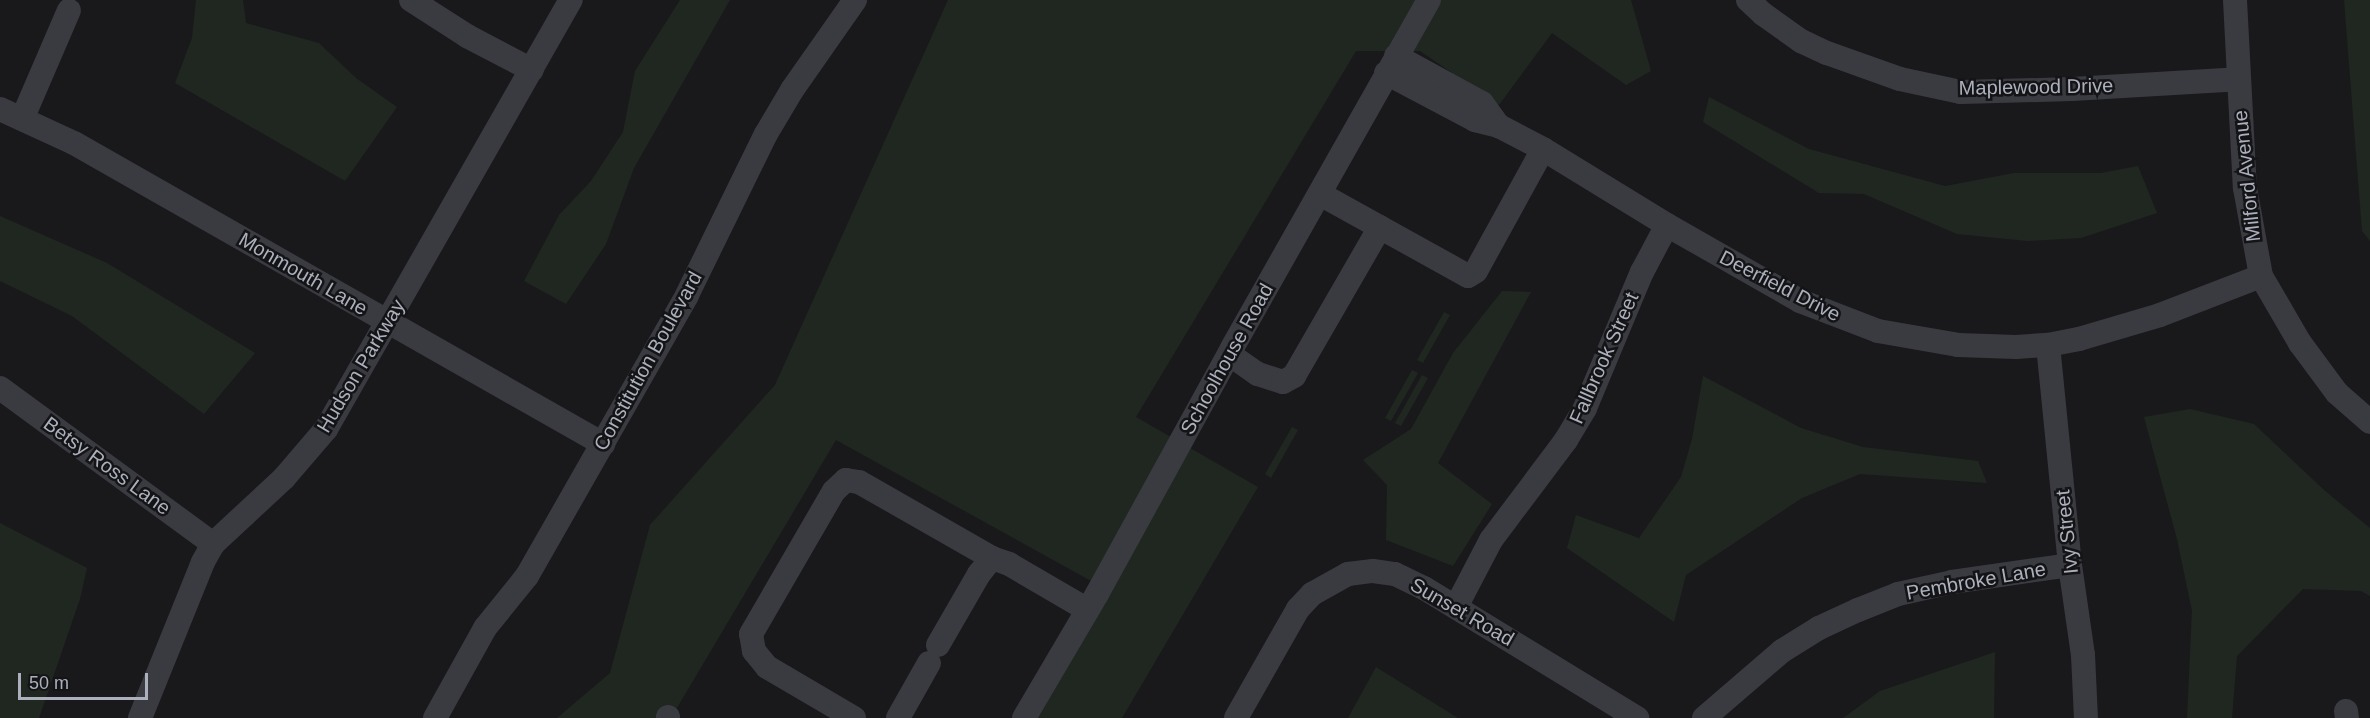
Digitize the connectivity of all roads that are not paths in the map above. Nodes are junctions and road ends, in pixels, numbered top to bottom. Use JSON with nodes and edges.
{"nodes":[{"id":1,"x":411,"y":0,"type":"edge"},
{"id":2,"x":571,"y":0,"type":"edge"},
{"id":3,"x":855,"y":0,"type":"edge"},
{"id":4,"x":1429,"y":0,"type":"edge"},
{"id":5,"x":1748,"y":0,"type":"edge"},
{"id":6,"x":2235,"y":0,"type":"edge"},
{"id":7,"x":69,"y":10,"type":"dead end"},
{"id":8,"x":1391,"y":64,"type":"junction"},
{"id":9,"x":532,"y":70,"type":"junction"},
{"id":10,"x":2238,"y":79,"type":"junction"},
{"id":11,"x":0,"y":109,"type":"edge"},
{"id":12,"x":23,"y":117,"type":"junction"},
{"id":13,"x":1543,"y":149,"type":"junction"},
{"id":14,"x":1320,"y":194,"type":"junction"},
{"id":15,"x":1667,"y":225,"type":"junction"},
{"id":16,"x":1380,"y":227,"type":"junction"},
{"id":17,"x":2261,"y":276,"type":"junction"},
{"id":18,"x":388,"y":323,"type":"junction"},
{"id":19,"x":2048,"y":345,"type":"junction"},
{"id":20,"x":1228,"y":354,"type":"junction"},
{"id":21,"x":0,"y":388,"type":"edge"},
{"id":22,"x":2370,"y":422,"type":"edge"},
{"id":23,"x":603,"y":444,"type":"junction"},
{"id":24,"x":213,"y":544,"type":"junction"},
{"id":25,"x":992,"y":558,"type":"junction"},
{"id":26,"x":2070,"y":565,"type":"junction"},
{"id":27,"x":1456,"y":607,"type":"junction"},
{"id":28,"x":1088,"y":610,"type":"junction"},
{"id":29,"x":140,"y":718,"type":"edge"},
{"id":30,"x":435,"y":718,"type":"edge"},
{"id":31,"x":854,"y":718,"type":"edge"},
{"id":32,"x":898,"y":718,"type":"edge"},
{"id":33,"x":1024,"y":718,"type":"edge"},
{"id":34,"x":1236,"y":718,"type":"edge"},
{"id":35,"x":1637,"y":718,"type":"edge"},
{"id":36,"x":1704,"y":718,"type":"edge"},
{"id":37,"x":2086,"y":718,"type":"edge"}],
"edges":[{"from":1,"to":9,"type":"street"},
{"from":2,"to":9,"type":"street","name":"Hudson Parkway"},
{"from":3,"to":23,"type":"street","name":"Constitution Boulevard"},
{"from":4,"to":8,"type":"street","name":"Schoolhouse Road"},
{"from":5,"to":10,"type":"street","name":"Maplewood Drive"},
{"from":6,"to":10,"type":"street","name":"Milford Avenue"},
{"from":7,"to":12,"type":"street"},
{"from":8,"to":13,"type":"street","name":"Deerfield Drive"},
{"from":8,"to":14,"type":"street","name":"Schoolhouse Road"},
{"from":9,"to":18,"type":"street","name":"Hudson Parkway"},
{"from":10,"to":17,"type":"street","name":"Milford Avenue"},
{"from":11,"to":12,"type":"street","name":"Monmouth Lane"},
{"from":12,"to":18,"type":"street","name":"Monmouth Lane"},
{"from":13,"to":15,"type":"street","name":"Deerfield Drive"},
{"from":13,"to":16,"type":"street"},
{"from":14,"to":16,"type":"street"},
{"from":14,"to":20,"type":"street","name":"Schoolhouse Road"},
{"from":15,"to":19,"type":"street","name":"Deerfield Drive"},
{"from":15,"to":27,"type":"street","name":"Fallbrook Street"},
{"from":16,"to":20,"type":"street"},
{"from":17,"to":19,"type":"street","name":"Deerfield Drive"},
{"from":17,"to":22,"type":"street","name":"Milford Avenue"},
{"from":18,"to":23,"type":"street","name":"Monmouth Lane"},
{"from":18,"to":24,"type":"street","name":"Hudson Parkway"},
{"from":19,"to":26,"type":"street","name":"Ivy Street"},
{"from":20,"to":28,"type":"street","name":"Schoolhouse Road"},
{"from":21,"to":24,"type":"street","name":"Betsy Ross Lane"},
{"from":23,"to":30,"type":"street","name":"Constitution Boulevard"},
{"from":24,"to":29,"type":"street","name":"Hudson Parkway"},
{"from":25,"to":28,"type":"street"},
{"from":25,"to":31,"type":"street"},
{"from":25,"to":32,"type":"street"},
{"from":26,"to":36,"type":"street","name":"Pembroke Lane"},
{"from":26,"to":37,"type":"street","name":"Ivy Street"},
{"from":27,"to":34,"type":"street","name":"Sunset Road"},
{"from":27,"to":35,"type":"street","name":"Sunset Road"},
{"from":28,"to":33,"type":"street","name":"Schoolhouse Road"}]}
